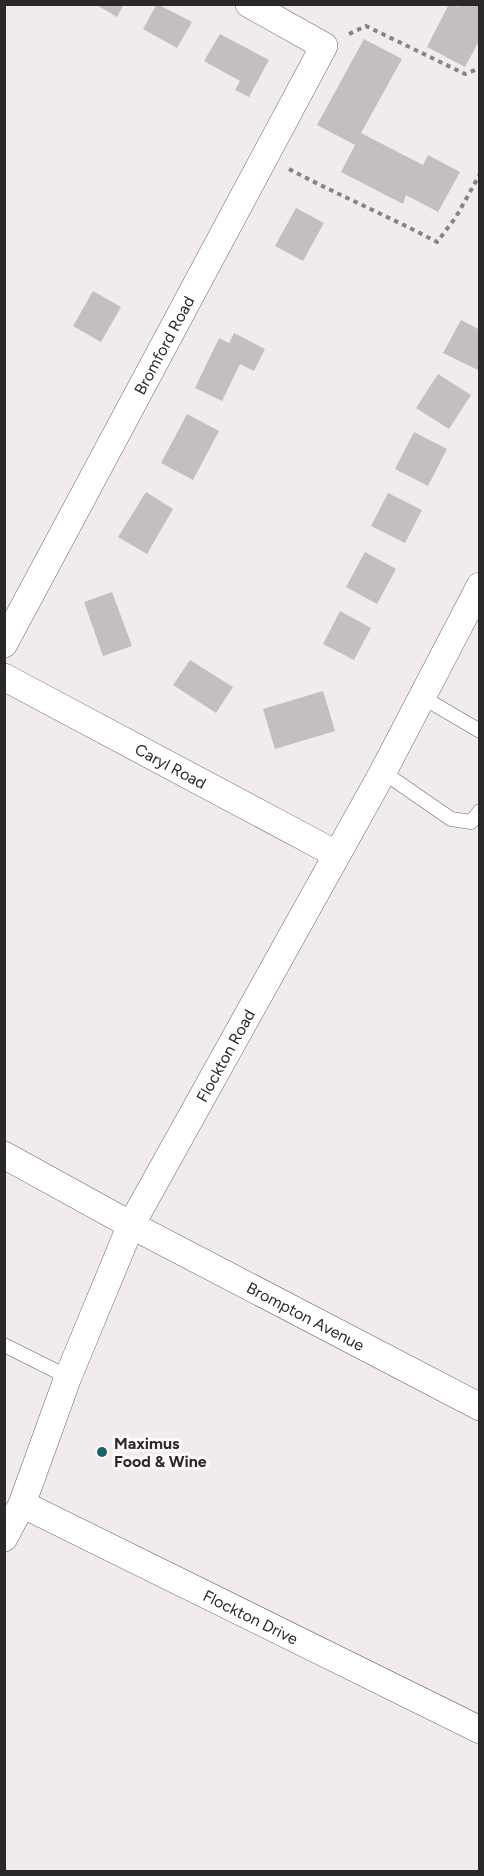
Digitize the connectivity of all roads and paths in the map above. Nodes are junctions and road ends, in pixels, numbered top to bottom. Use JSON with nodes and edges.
{"nodes":[{"id":1,"x":249,"y":4,"type":"edge"},
{"id":2,"x":324,"y":46,"type":"junction"},
{"id":3,"x":480,"y":68,"type":"edge"},
{"id":4,"x":266,"y":155,"type":"junction"},
{"id":5,"x":480,"y":174,"type":"edge"},
{"id":6,"x":480,"y":586,"type":"edge"},
{"id":7,"x":4,"y":644,"type":"edge"},
{"id":8,"x":4,"y":677,"type":"edge"},
{"id":9,"x":422,"y":697,"type":"junction"},
{"id":10,"x":480,"y":731,"type":"edge"},
{"id":11,"x":383,"y":772,"type":"junction"},
{"id":12,"x":480,"y":811,"type":"edge"},
{"id":13,"x":336,"y":854,"type":"junction"},
{"id":14,"x":4,"y":1155,"type":"edge"},
{"id":15,"x":131,"y":1225,"type":"junction"},
{"id":16,"x":4,"y":1345,"type":"edge"},
{"id":17,"x":68,"y":1377,"type":"junction"},
{"id":18,"x":480,"y":1407,"type":"edge"},
{"id":19,"x":22,"y":1504,"type":"junction"},
{"id":20,"x":4,"y":1538,"type":"edge"},
{"id":21,"x":480,"y":1730,"type":"edge"}],
"edges":[{"from":1,"to":2,"type":"street"},
{"from":2,"to":3,"type":"path"},
{"from":2,"to":4,"type":"street","name":"Bromford Road"},
{"from":4,"to":5,"type":"path"},
{"from":4,"to":7,"type":"street","name":"Bromford Road"},
{"from":6,"to":9,"type":"street","name":"Flockton Road"},
{"from":8,"to":13,"type":"street","name":"Caryl Road"},
{"from":9,"to":10,"type":"lane"},
{"from":9,"to":11,"type":"street","name":"Flockton Road"},
{"from":11,"to":12,"type":"lane"},
{"from":11,"to":13,"type":"street","name":"Flockton Road"},
{"from":13,"to":15,"type":"street","name":"Flockton Road"},
{"from":14,"to":15,"type":"street","name":"Brompton Avenue"},
{"from":15,"to":17,"type":"street","name":"Flockton Road"},
{"from":15,"to":18,"type":"street","name":"Brompton Avenue"},
{"from":16,"to":17,"type":"lane"},
{"from":17,"to":19,"type":"street","name":"Flockton Road"},
{"from":19,"to":20,"type":"street","name":"Flockton Road"},
{"from":19,"to":21,"type":"street","name":"Flockton Drive"}]}
